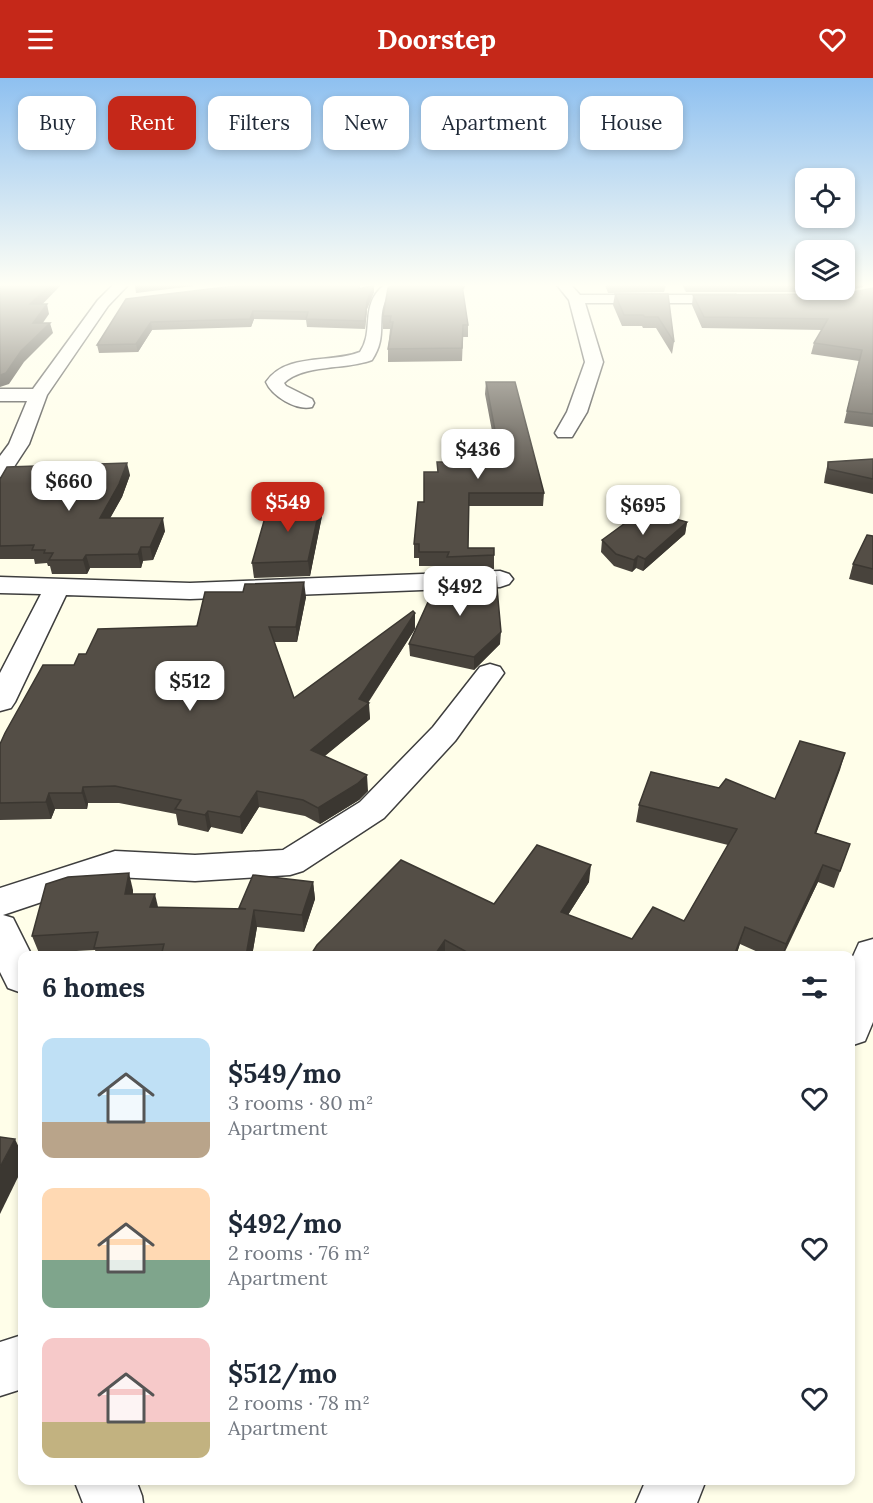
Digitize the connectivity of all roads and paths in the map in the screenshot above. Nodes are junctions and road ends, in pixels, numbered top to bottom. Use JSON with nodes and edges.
{"nodes":[{"id":1,"x":69,"y":352,"type":"edge"},
{"id":2,"x":368,"y":352,"type":"edge"},
{"id":3,"x":591,"y":352,"type":"edge"},
{"id":4,"x":0,"y":395,"type":"edge"},
{"id":5,"x":38,"y":395,"type":"junction"},
{"id":6,"x":305,"y":403,"type":"dead end"},
{"id":7,"x":565,"y":433,"type":"dead end"},
{"id":8,"x":0,"y":471,"type":"edge"},
{"id":9,"x":500,"y":579,"type":"dead end"},
{"id":10,"x":0,"y":585,"type":"edge"},
{"id":11,"x":57,"y":587,"type":"junction"},
{"id":12,"x":490,"y":673,"type":"dead end"},
{"id":13,"x":0,"y":702,"type":"edge"},
{"id":14,"x":0,"y":902,"type":"edge"},
{"id":15,"x":0,"y":928,"type":"edge"},
{"id":16,"x":873,"y":954,"type":"edge"},
{"id":17,"x":18,"y":968,"type":"edge"},
{"id":18,"x":855,"y":1013,"type":"edge"},
{"id":19,"x":18,"y":1363,"type":"edge"},
{"id":20,"x":0,"y":1369,"type":"edge"},
{"id":21,"x":106,"y":1485,"type":"edge"},
{"id":22,"x":675,"y":1485,"type":"edge"},
{"id":23,"x":113,"y":1503,"type":"edge"},
{"id":24,"x":666,"y":1503,"type":"edge"}],
"edges":[{"from":1,"to":5,"type":"street"},
{"from":2,"to":6,"type":"street"},
{"from":3,"to":7,"type":"street"},
{"from":4,"to":5,"type":"street"},
{"from":5,"to":8,"type":"street"},
{"from":9,"to":11,"type":"street"},
{"from":10,"to":11,"type":"street"},
{"from":11,"to":13,"type":"street"},
{"from":12,"to":14,"type":"street"},
{"from":15,"to":17,"type":"street"},
{"from":16,"to":18,"type":"street"},
{"from":19,"to":20,"type":"street"},
{"from":21,"to":23,"type":"street"},
{"from":22,"to":24,"type":"street"}]}
